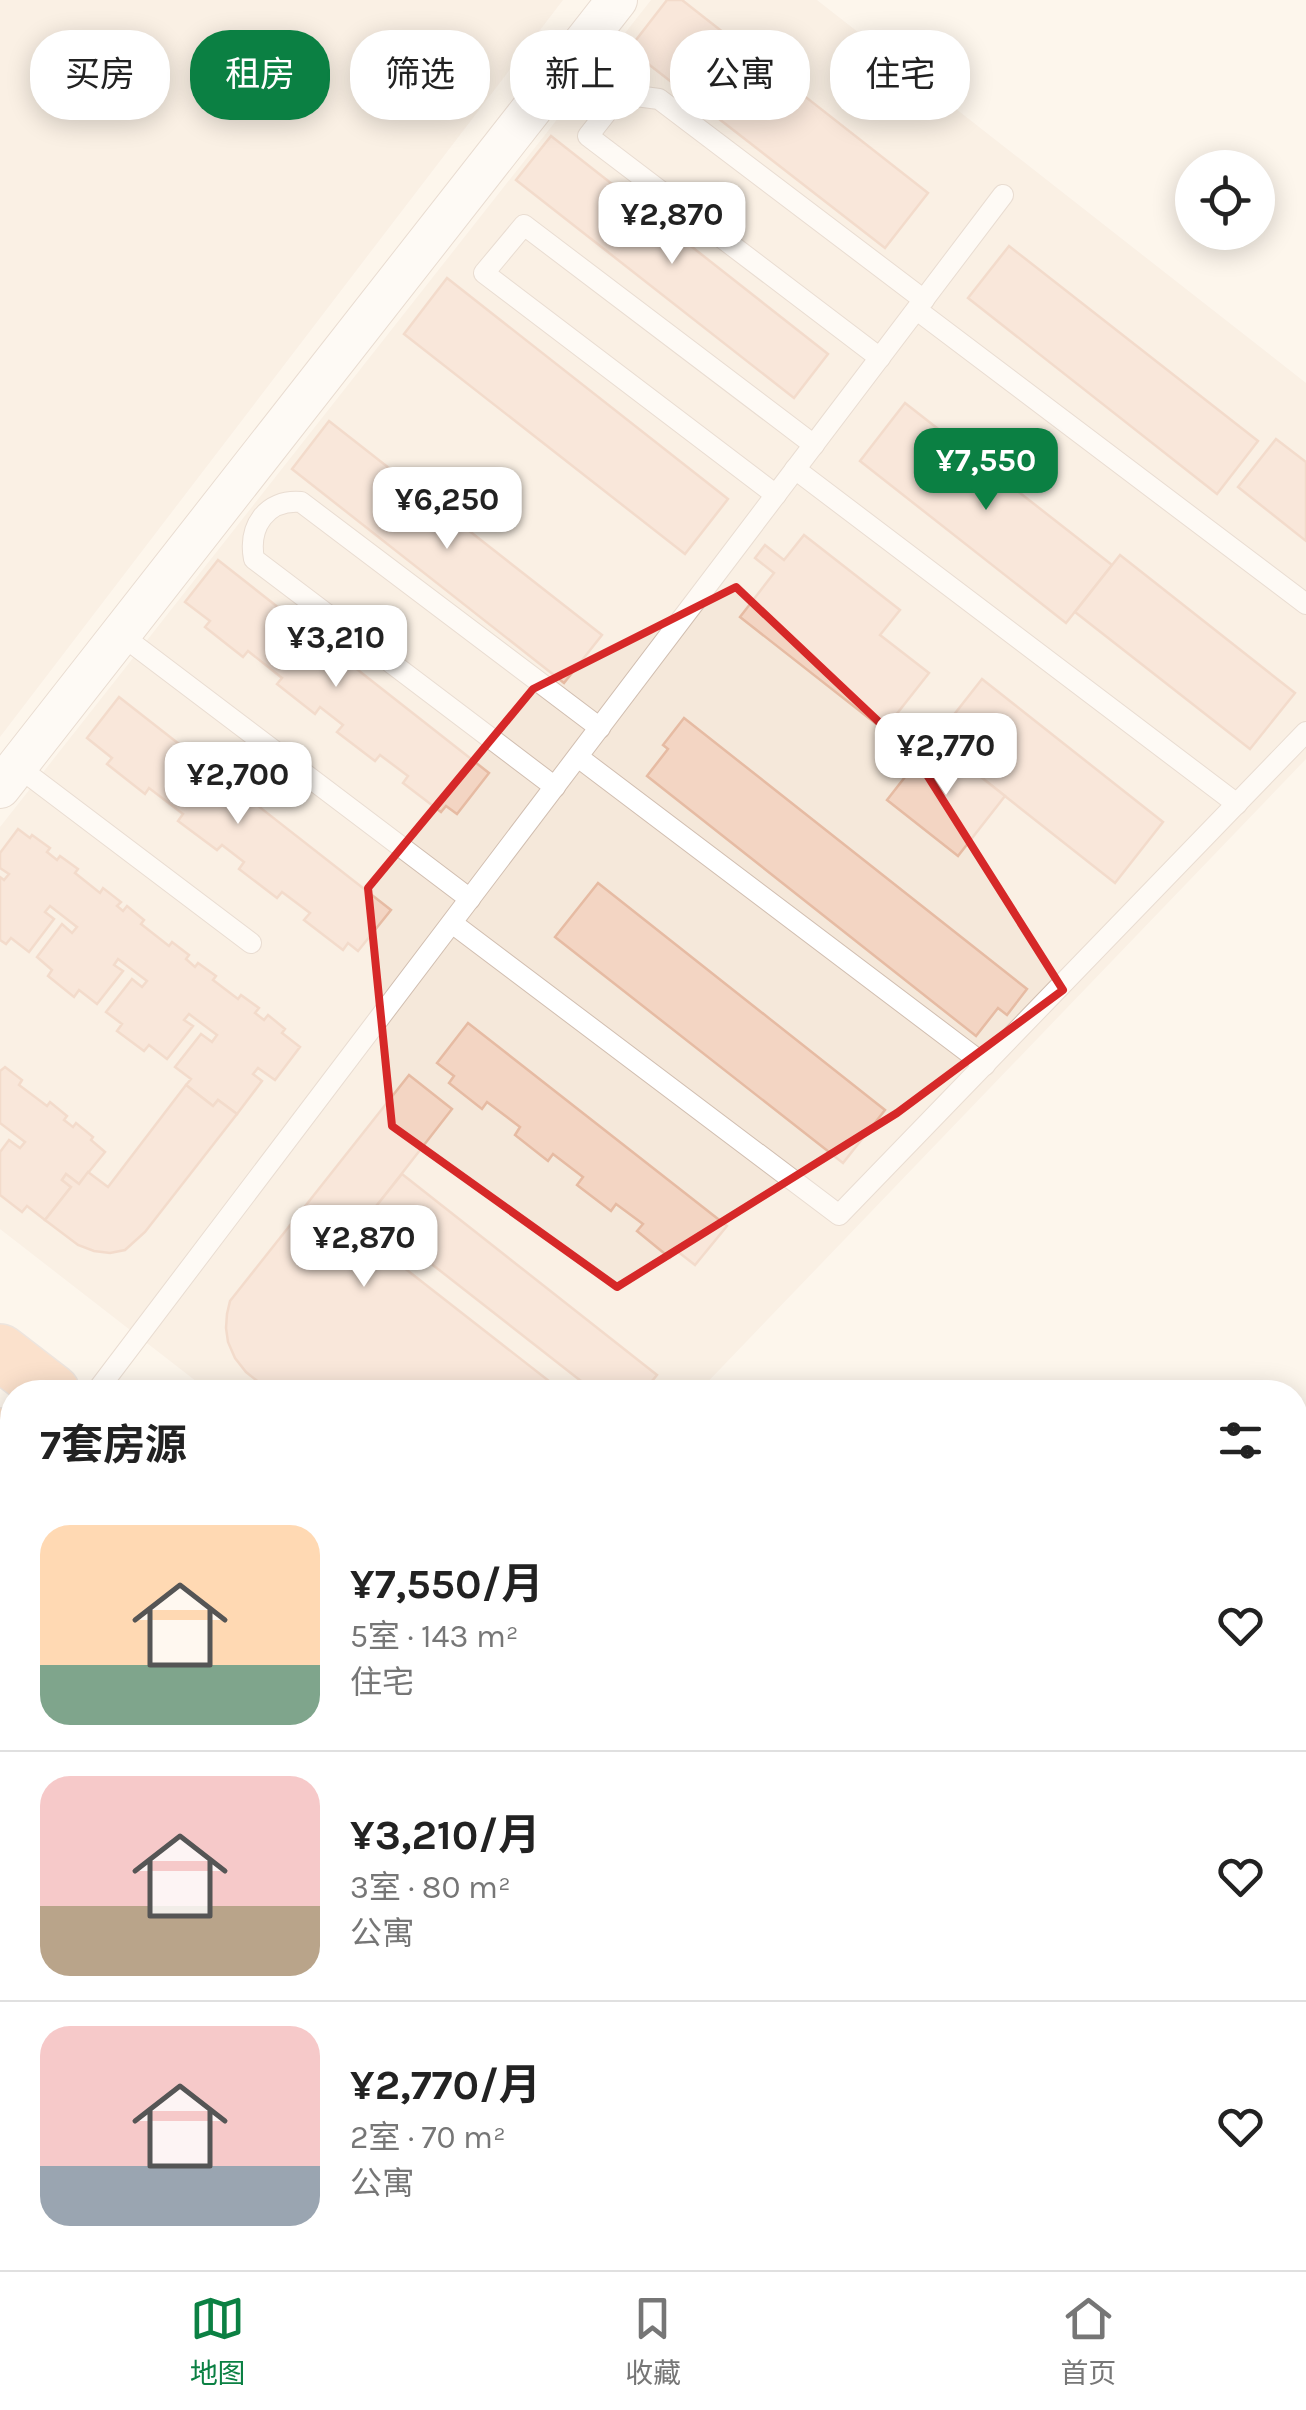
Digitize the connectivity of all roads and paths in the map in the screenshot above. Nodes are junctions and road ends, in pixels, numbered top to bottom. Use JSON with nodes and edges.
{"nodes":[{"id":1,"x":617,"y":0,"type":"edge"},
{"id":2,"x":1003,"y":195,"type":"dead end"},
{"id":3,"x":920,"y":305,"type":"junction"},
{"id":4,"x":880,"y":358,"type":"junction"},
{"id":5,"x":814,"y":445,"type":"junction"},
{"id":6,"x":795,"y":469,"type":"junction"},
{"id":7,"x":776,"y":495,"type":"junction"},
{"id":8,"x":1306,"y":604,"type":"edge"},
{"id":9,"x":120,"y":634,"type":"junction"},
{"id":10,"x":600,"y":728,"type":"junction"},
{"id":11,"x":1306,"y":732,"type":"edge"},
{"id":12,"x":578,"y":756,"type":"junction"},
{"id":13,"x":8,"y":777,"type":"edge"},
{"id":14,"x":555,"y":786,"type":"junction"},
{"id":15,"x":1236,"y":804,"type":"junction"},
{"id":16,"x":470,"y":899,"type":"junction"},
{"id":17,"x":452,"y":922,"type":"junction"},
{"id":18,"x":251,"y":943,"type":"dead end"},
{"id":19,"x":985,"y":1064,"type":"junction"},
{"id":20,"x":0,"y":1352,"type":"edge"},
{"id":21,"x":36,"y":1380,"type":"edge"},
{"id":22,"x":105,"y":1380,"type":"edge"}],
"edges":[{"from":1,"to":9,"type":"street"},
{"from":2,"to":3,"type":"lane"},
{"from":3,"to":4,"type":"lane"},
{"from":3,"to":4,"type":"lane"},
{"from":3,"to":8,"type":"lane"},
{"from":4,"to":5,"type":"lane"},
{"from":5,"to":6,"type":"lane"},
{"from":5,"to":7,"type":"lane"},
{"from":6,"to":7,"type":"lane"},
{"from":6,"to":15,"type":"lane"},
{"from":7,"to":10,"type":"lane"},
{"from":9,"to":13,"type":"street"},
{"from":9,"to":16,"type":"lane"},
{"from":10,"to":12,"type":"lane"},
{"from":10,"to":14,"type":"lane"},
{"from":11,"to":15,"type":"lane"},
{"from":12,"to":14,"type":"lane"},
{"from":12,"to":19,"type":"lane"},
{"from":13,"to":18,"type":"lane"},
{"from":14,"to":16,"type":"lane"},
{"from":15,"to":19,"type":"lane"},
{"from":16,"to":17,"type":"lane"},
{"from":17,"to":19,"type":"lane"},
{"from":17,"to":22,"type":"lane"},
{"from":20,"to":21,"type":"highway"}]}
